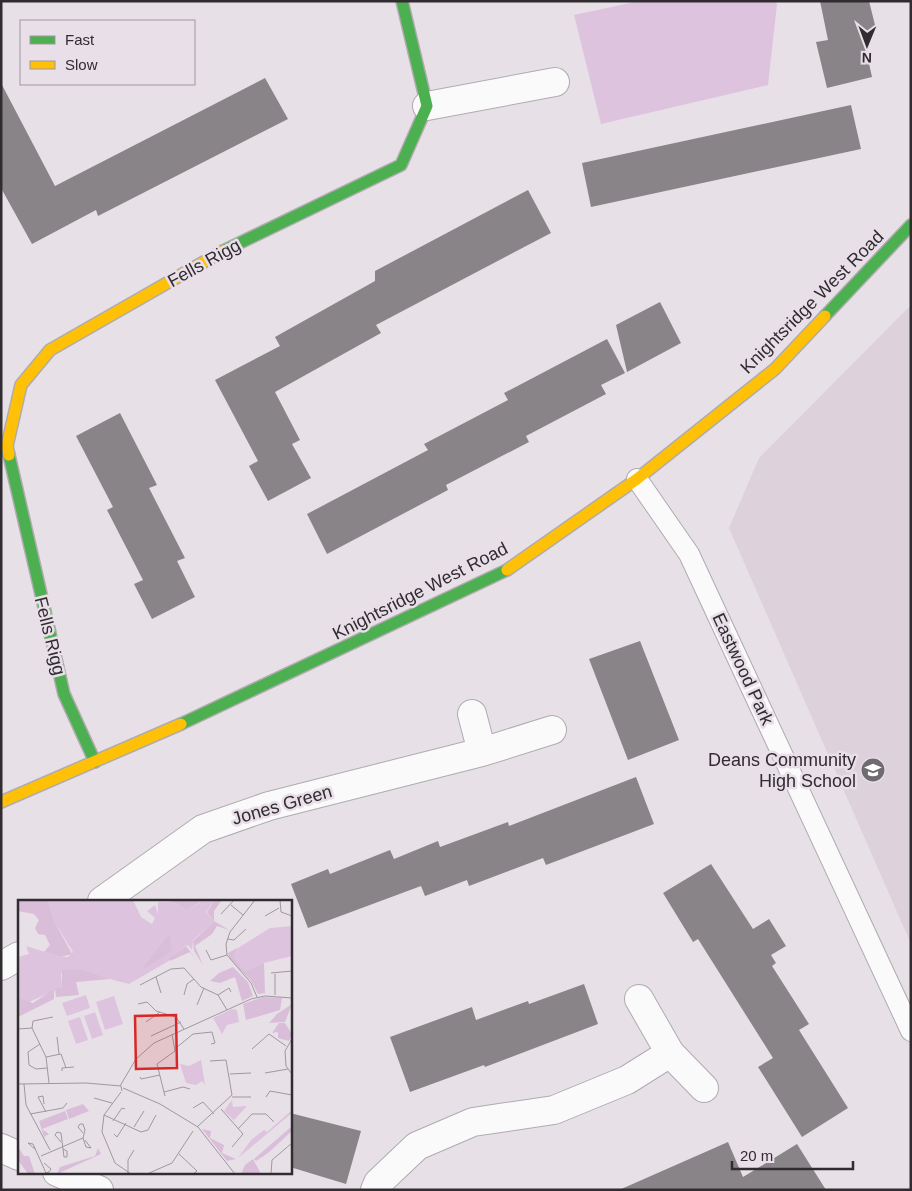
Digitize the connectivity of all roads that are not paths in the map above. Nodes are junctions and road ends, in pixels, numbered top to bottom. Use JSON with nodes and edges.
{"nodes":[{"id":1,"x":402,"y":1,"type":"edge"},
{"id":2,"x":555,"y":82,"type":"dead end"},
{"id":3,"x":426,"y":106,"type":"junction"},
{"id":4,"x":911,"y":225,"type":"edge"},
{"id":5,"x":4,"y":446,"type":"edge"},
{"id":6,"x":637,"y":479,"type":"junction"},
{"id":7,"x":472,"y":714,"type":"dead end"},
{"id":8,"x":552,"y":730,"type":"dead end"},
{"id":9,"x":482,"y":752,"type":"junction"},
{"id":10,"x":95,"y":762,"type":"junction"},
{"id":11,"x":1,"y":802,"type":"edge"},
{"id":12,"x":103,"y":900,"type":"edge"},
{"id":13,"x":18,"y":957,"type":"edge"},
{"id":14,"x":1,"y":966,"type":"edge"},
{"id":15,"x":639,"y":999,"type":"dead end"},
{"id":16,"x":911,"y":1031,"type":"edge"},
{"id":17,"x":670,"y":1053,"type":"junction"},
{"id":18,"x":704,"y":1088,"type":"dead end"},
{"id":19,"x":1,"y":1148,"type":"edge"},
{"id":20,"x":18,"y":1156,"type":"edge"},
{"id":21,"x":62,"y":1174,"type":"edge"},
{"id":22,"x":99,"y":1190,"type":"edge"},
{"id":23,"x":375,"y":1190,"type":"edge"}],
"edges":[{"from":1,"to":3,"type":"street"},
{"from":2,"to":3,"type":"street"},
{"from":3,"to":5,"type":"street","name":"Fells Rigg"},
{"from":4,"to":6,"type":"street","name":"Knightsridge West Road"},
{"from":5,"to":10,"type":"street","name":"Fells Rigg"},
{"from":6,"to":10,"type":"street","name":"Knightsridge West Road"},
{"from":6,"to":16,"type":"lane","name":"Eastwood Park"},
{"from":7,"to":9,"type":"street"},
{"from":8,"to":9,"type":"street","name":"Jones Green"},
{"from":9,"to":12,"type":"street","name":"Jones Green"},
{"from":10,"to":11,"type":"street","name":"Knightsridge West Road"},
{"from":13,"to":14,"type":"street"},
{"from":15,"to":17,"type":"street"},
{"from":17,"to":18,"type":"street"},
{"from":17,"to":23,"type":"street"},
{"from":19,"to":20,"type":"street"},
{"from":21,"to":22,"type":"street"}]}
